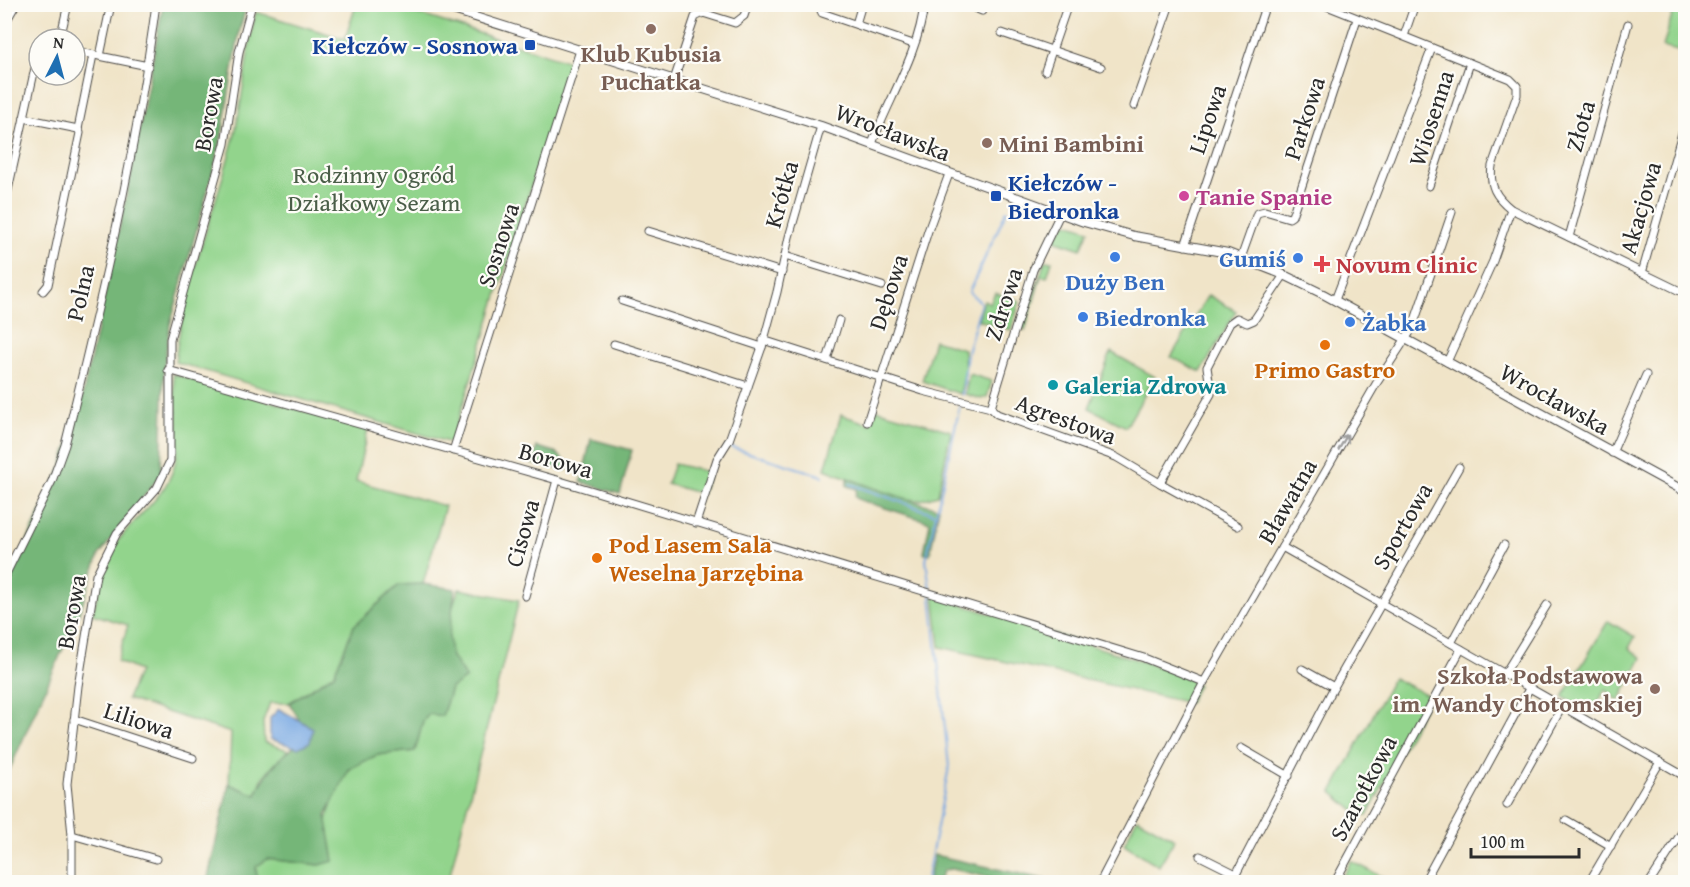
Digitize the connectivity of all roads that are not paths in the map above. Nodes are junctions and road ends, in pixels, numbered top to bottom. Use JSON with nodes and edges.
{"nodes":[{"id":1,"x":16,"y":4,"type":"edge"},
{"id":2,"x":68,"y":4,"type":"edge"},
{"id":3,"x":111,"y":4,"type":"edge"},
{"id":4,"x":156,"y":4,"type":"edge"},
{"id":5,"x":252,"y":4,"type":"edge"},
{"id":6,"x":434,"y":4,"type":"edge"},
{"id":7,"x":748,"y":4,"type":"edge"},
{"id":8,"x":818,"y":4,"type":"edge"},
{"id":9,"x":862,"y":4,"type":"edge"},
{"id":10,"x":924,"y":4,"type":"edge"},
{"id":11,"x":965,"y":4,"type":"edge"},
{"id":12,"x":1068,"y":4,"type":"edge"},
{"id":13,"x":1170,"y":4,"type":"edge"},
{"id":14,"x":1266,"y":4,"type":"edge"},
{"id":15,"x":1322,"y":4,"type":"edge"},
{"id":16,"x":1415,"y":4,"type":"edge"},
{"id":17,"x":982,"y":11,"type":"dead end"},
{"id":18,"x":1357,"y":19,"type":"junction"},
{"id":19,"x":856,"y":24,"type":"junction"},
{"id":20,"x":1628,"y":24,"type":"dead end"},
{"id":21,"x":4,"y":25,"type":"edge"},
{"id":22,"x":63,"y":27,"type":"edge"},
{"id":23,"x":1002,"y":33,"type":"dead end"},
{"id":24,"x":1404,"y":36,"type":"junction"},
{"id":25,"x":913,"y":44,"type":"junction"},
{"id":26,"x":1432,"y":48,"type":"junction"},
{"id":27,"x":580,"y":50,"type":"junction"},
{"id":28,"x":1052,"y":50,"type":"junction"},
{"id":29,"x":87,"y":54,"type":"edge"},
{"id":30,"x":97,"y":56,"type":"junction"},
{"id":31,"x":1470,"y":63,"type":"junction"},
{"id":32,"x":148,"y":66,"type":"junction"},
{"id":33,"x":1101,"y":67,"type":"dead end"},
{"id":34,"x":1045,"y":71,"type":"dead end"},
{"id":35,"x":675,"y":80,"type":"junction"},
{"id":36,"x":31,"y":87,"type":"edge"},
{"id":37,"x":1134,"y":106,"type":"dead end"},
{"id":38,"x":24,"y":118,"type":"junction"},
{"id":39,"x":1686,"y":119,"type":"edge"},
{"id":40,"x":821,"y":126,"type":"junction"},
{"id":41,"x":79,"y":131,"type":"junction"},
{"id":42,"x":872,"y":144,"type":"junction"},
{"id":43,"x":949,"y":174,"type":"junction"},
{"id":44,"x":1429,"y":186,"type":"dead end"},
{"id":45,"x":4,"y":208,"type":"edge"},
{"id":46,"x":1511,"y":209,"type":"junction"},
{"id":47,"x":1452,"y":212,"type":"dead end"},
{"id":48,"x":1060,"y":214,"type":"junction"},
{"id":49,"x":648,"y":231,"type":"dead end"},
{"id":50,"x":1569,"y":237,"type":"junction"},
{"id":51,"x":1185,"y":246,"type":"junction"},
{"id":52,"x":785,"y":256,"type":"junction"},
{"id":53,"x":1241,"y":258,"type":"junction"},
{"id":54,"x":782,"y":273,"type":"junction"},
{"id":55,"x":1642,"y":273,"type":"junction"},
{"id":56,"x":1284,"y":275,"type":"junction"},
{"id":57,"x":882,"y":286,"type":"dead end"},
{"id":58,"x":43,"y":291,"type":"dead end"},
{"id":59,"x":1686,"y":294,"type":"edge"},
{"id":60,"x":1335,"y":300,"type":"junction"},
{"id":61,"x":622,"y":301,"type":"dead end"},
{"id":62,"x":839,"y":320,"type":"dead end"},
{"id":63,"x":1406,"y":340,"type":"junction"},
{"id":64,"x":763,"y":343,"type":"junction"},
{"id":65,"x":615,"y":344,"type":"dead end"},
{"id":66,"x":827,"y":360,"type":"junction"},
{"id":67,"x":1447,"y":362,"type":"junction"},
{"id":68,"x":168,"y":370,"type":"junction"},
{"id":69,"x":1646,"y":375,"type":"dead end"},
{"id":70,"x":881,"y":378,"type":"junction"},
{"id":71,"x":748,"y":386,"type":"junction"},
{"id":72,"x":991,"y":408,"type":"junction"},
{"id":73,"x":867,"y":422,"type":"dead end"},
{"id":74,"x":453,"y":451,"type":"junction"},
{"id":75,"x":1612,"y":453,"type":"junction"},
{"id":76,"x":1459,"y":467,"type":"dead end"},
{"id":77,"x":557,"y":480,"type":"junction"},
{"id":78,"x":1160,"y":483,"type":"junction"},
{"id":79,"x":1686,"y":492,"type":"edge"},
{"id":80,"x":696,"y":523,"type":"junction"},
{"id":81,"x":1238,"y":526,"type":"dead end"},
{"id":82,"x":1504,"y":545,"type":"dead end"},
{"id":83,"x":1282,"y":547,"type":"junction"},
{"id":84,"x":4,"y":578,"type":"edge"},
{"id":85,"x":525,"y":596,"type":"dead end"},
{"id":86,"x":1380,"y":604,"type":"junction"},
{"id":87,"x":1547,"y":604,"type":"dead end"},
{"id":88,"x":1451,"y":643,"type":"junction"},
{"id":89,"x":1461,"y":649,"type":"junction"},
{"id":90,"x":1302,"y":669,"type":"dead end"},
{"id":91,"x":1505,"y":673,"type":"junction"},
{"id":92,"x":1204,"y":682,"type":"junction"},
{"id":93,"x":1334,"y":687,"type":"junction"},
{"id":94,"x":1530,"y":687,"type":"junction"},
{"id":95,"x":1562,"y":707,"type":"junction"},
{"id":96,"x":74,"y":719,"type":"junction"},
{"id":97,"x":1241,"y":748,"type":"dead end"},
{"id":98,"x":193,"y":758,"type":"dead end"},
{"id":99,"x":1659,"y":762,"type":"junction"},
{"id":100,"x":1288,"y":776,"type":"junction"},
{"id":101,"x":1686,"y":777,"type":"edge"},
{"id":102,"x":1507,"y":805,"type":"dead end"},
{"id":103,"x":1566,"y":820,"type":"dead end"},
{"id":104,"x":1686,"y":826,"type":"edge"},
{"id":105,"x":72,"y":835,"type":"junction"},
{"id":106,"x":1611,"y":846,"type":"junction"},
{"id":107,"x":1200,"y":856,"type":"dead end"},
{"id":108,"x":156,"y":859,"type":"dead end"},
{"id":109,"x":1236,"y":874,"type":"junction"},
{"id":110,"x":72,"y":882,"type":"edge"},
{"id":111,"x":1100,"y":882,"type":"edge"},
{"id":112,"x":1232,"y":882,"type":"edge"},
{"id":113,"x":1335,"y":882,"type":"edge"},
{"id":114,"x":1424,"y":882,"type":"edge"},
{"id":115,"x":1589,"y":882,"type":"edge"},
{"id":116,"x":1650,"y":882,"type":"edge"}],
"edges":[{"from":1,"to":21,"type":"street"},
{"from":2,"to":22,"type":"street"},
{"from":3,"to":30,"type":"street"},
{"from":4,"to":32,"type":"street","name":"Polna"},
{"from":5,"to":68,"type":"street","name":"Borowa"},
{"from":6,"to":27,"type":"street","name":"Wrocławska"},
{"from":7,"to":35,"type":"street"},
{"from":8,"to":19,"type":"street"},
{"from":9,"to":19,"type":"street"},
{"from":10,"to":25,"type":"street"},
{"from":11,"to":17,"type":"street"},
{"from":12,"to":28,"type":"street"},
{"from":13,"to":37,"type":"street"},
{"from":14,"to":51,"type":"street","name":"Lipowa"},
{"from":15,"to":18,"type":"street","name":"Wiosenna"},
{"from":16,"to":24,"type":"street"},
{"from":18,"to":24,"type":"street","name":"Wiosenna"},
{"from":18,"to":53,"type":"street","name":"Parkowa"},
{"from":19,"to":25,"type":"street"},
{"from":20,"to":50,"type":"street","name":"Złota"},
{"from":23,"to":28,"type":"street"},
{"from":24,"to":26,"type":"street","name":"Wiosenna"},
{"from":25,"to":42,"type":"street"},
{"from":26,"to":31,"type":"street","name":"Wiosenna"},
{"from":26,"to":60,"type":"street"},
{"from":27,"to":35,"type":"street","name":"Wrocławska"},
{"from":27,"to":74,"type":"street","name":"Sosnowa"},
{"from":28,"to":33,"type":"street"},
{"from":28,"to":34,"type":"street"},
{"from":29,"to":30,"type":"street"},
{"from":30,"to":32,"type":"street"},
{"from":30,"to":41,"type":"street"},
{"from":31,"to":44,"type":"street","name":"Wiosenna"},
{"from":31,"to":46,"type":"street","name":"Wiosenna"},
{"from":32,"to":84,"type":"street","name":"Polna"},
{"from":35,"to":40,"type":"street","name":"Wrocławska"},
{"from":36,"to":38,"type":"street"},
{"from":38,"to":41,"type":"street"},
{"from":38,"to":45,"type":"street"},
{"from":39,"to":55,"type":"street","name":"Akacjowa"},
{"from":40,"to":42,"type":"street","name":"Wrocławska"},
{"from":40,"to":52,"type":"street","name":"Krótka"},
{"from":41,"to":58,"type":"street"},
{"from":42,"to":43,"type":"street","name":"Wrocławska"},
{"from":43,"to":48,"type":"street","name":"Wrocławska"},
{"from":43,"to":70,"type":"street","name":"Dębowa"},
{"from":46,"to":50,"type":"street","name":"Akacjowa"},
{"from":46,"to":67,"type":"street"},
{"from":47,"to":63,"type":"street"},
{"from":48,"to":51,"type":"street","name":"Wrocławska"},
{"from":48,"to":72,"type":"street","name":"Zdrowa"},
{"from":49,"to":54,"type":"street"},
{"from":50,"to":55,"type":"street","name":"Akacjowa"},
{"from":51,"to":53,"type":"street","name":"Wrocławska"},
{"from":52,"to":54,"type":"street","name":"Krótka"},
{"from":52,"to":57,"type":"street"},
{"from":53,"to":56,"type":"street","name":"Wrocławska"},
{"from":54,"to":64,"type":"street","name":"Krótka"},
{"from":55,"to":59,"type":"street","name":"Akacjowa"},
{"from":56,"to":60,"type":"street","name":"Wrocławska"},
{"from":56,"to":78,"type":"street"},
{"from":60,"to":63,"type":"street","name":"Wrocławska"},
{"from":61,"to":64,"type":"street"},
{"from":62,"to":66,"type":"street"},
{"from":63,"to":67,"type":"street","name":"Wrocławska"},
{"from":83,"to":63,"type":"street","name":"Bławatna","one_way":true},
{"from":64,"to":66,"type":"street"},
{"from":64,"to":71,"type":"street","name":"Krótka"},
{"from":65,"to":71,"type":"street"},
{"from":66,"to":70,"type":"street"},
{"from":67,"to":75,"type":"street","name":"Wrocławska"},
{"from":68,"to":74,"type":"street","name":"Borowa"},
{"from":68,"to":96,"type":"street","name":"Borowa"},
{"from":69,"to":75,"type":"street"},
{"from":70,"to":72,"type":"street","name":"Agrestowa"},
{"from":70,"to":73,"type":"street","name":"Dębowa"},
{"from":71,"to":80,"type":"street","name":"Krótka"},
{"from":72,"to":78,"type":"street","name":"Agrestowa"},
{"from":74,"to":77,"type":"street","name":"Borowa"},
{"from":75,"to":79,"type":"street","name":"Wrocławska"},
{"from":76,"to":86,"type":"street","name":"Sportowa"},
{"from":77,"to":80,"type":"street","name":"Borowa"},
{"from":77,"to":85,"type":"street","name":"Cisowa"},
{"from":78,"to":81,"type":"street","name":"Agrestowa"},
{"from":80,"to":92,"type":"street","name":"Borowa"},
{"from":82,"to":88,"type":"street"},
{"from":83,"to":86,"type":"street","name":"Sportowa"},
{"from":83,"to":92,"type":"street","name":"Bławatna"},
{"from":86,"to":88,"type":"street","name":"Sportowa"},
{"from":86,"to":93,"type":"street"},
{"from":87,"to":91,"type":"street"},
{"from":88,"to":89,"type":"street","name":"Sportowa"},
{"from":89,"to":91,"type":"street","name":"Sportowa"},
{"from":89,"to":113,"type":"street","name":"Szarotkowa"},
{"from":90,"to":93,"type":"street"},
{"from":91,"to":94,"type":"street","name":"Sportowa"},
{"from":92,"to":111,"type":"street","name":"Bławatna"},
{"from":93,"to":100,"type":"street"},
{"from":94,"to":95,"type":"street","name":"Sportowa"},
{"from":94,"to":114,"type":"street"},
{"from":95,"to":99,"type":"street","name":"Sportowa"},
{"from":95,"to":102,"type":"street"},
{"from":96,"to":98,"type":"street","name":"Liliowa"},
{"from":96,"to":105,"type":"street","name":"Borowa"},
{"from":97,"to":100,"type":"street"},
{"from":99,"to":101,"type":"street","name":"Sportowa"},
{"from":99,"to":106,"type":"street"},
{"from":100,"to":109,"type":"street"},
{"from":103,"to":106,"type":"street"},
{"from":104,"to":116,"type":"street"},
{"from":105,"to":108,"type":"street"},
{"from":105,"to":110,"type":"street","name":"Borowa"},
{"from":106,"to":115,"type":"street"},
{"from":107,"to":109,"type":"street"},
{"from":109,"to":112,"type":"street"}]}
